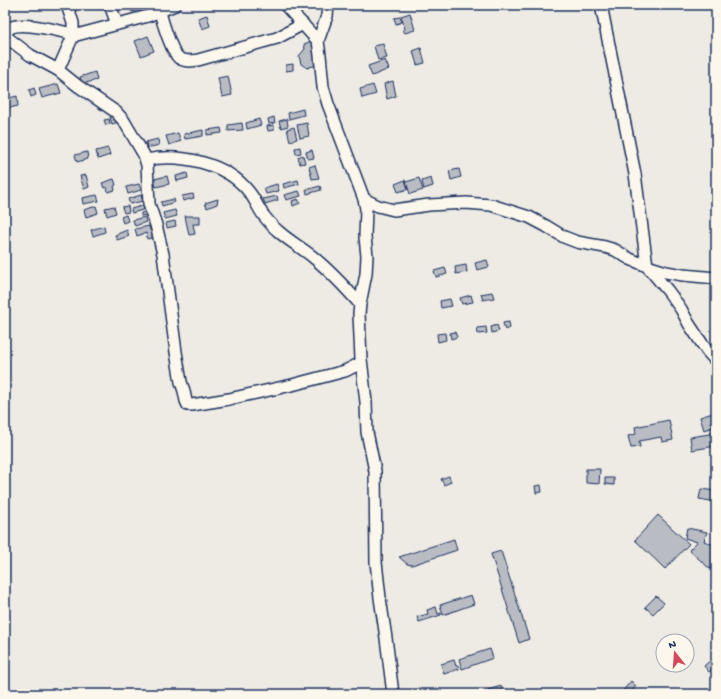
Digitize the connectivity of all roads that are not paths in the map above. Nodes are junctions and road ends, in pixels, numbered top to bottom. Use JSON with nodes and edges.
{"nodes":[{"id":1,"x":67,"y":5,"type":"edge"},
{"id":2,"x":110,"y":5,"type":"edge"},
{"id":3,"x":285,"y":5,"type":"edge"},
{"id":4,"x":328,"y":5,"type":"edge"},
{"id":5,"x":601,"y":5,"type":"edge"},
{"id":6,"x":167,"y":7,"type":"edge"},
{"id":7,"x":117,"y":24,"type":"junction"},
{"id":8,"x":303,"y":24,"type":"junction"},
{"id":9,"x":73,"y":35,"type":"junction"},
{"id":10,"x":5,"y":36,"type":"edge"},
{"id":11,"x":318,"y":41,"type":"junction"},
{"id":12,"x":58,"y":70,"type":"junction"},
{"id":13,"x":146,"y":160,"type":"junction"},
{"id":14,"x":364,"y":199,"type":"junction"},
{"id":15,"x":647,"y":266,"type":"junction"},
{"id":16,"x":716,"y":278,"type":"edge"},
{"id":17,"x":360,"y":304,"type":"junction"},
{"id":18,"x":716,"y":361,"type":"edge"},
{"id":19,"x":361,"y":363,"type":"junction"},
{"id":20,"x":392,"y":694,"type":"edge"}],
"edges":[{"from":1,"to":9,"type":"street"},
{"from":2,"to":7,"type":"street"},
{"from":3,"to":8,"type":"street"},
{"from":4,"to":11,"type":"street"},
{"from":5,"to":15,"type":"street"},
{"from":6,"to":7,"type":"street"},
{"from":6,"to":8,"type":"street"},
{"from":7,"to":9,"type":"street"},
{"from":8,"to":11,"type":"street"},
{"from":9,"to":10,"type":"street"},
{"from":9,"to":12,"type":"street"},
{"from":10,"to":12,"type":"street"},
{"from":11,"to":14,"type":"street"},
{"from":12,"to":13,"type":"street"},
{"from":13,"to":17,"type":"street"},
{"from":13,"to":19,"type":"street"},
{"from":14,"to":15,"type":"street"},
{"from":14,"to":17,"type":"street"},
{"from":15,"to":16,"type":"street"},
{"from":15,"to":18,"type":"street"},
{"from":17,"to":19,"type":"street"},
{"from":19,"to":20,"type":"street"}]}
